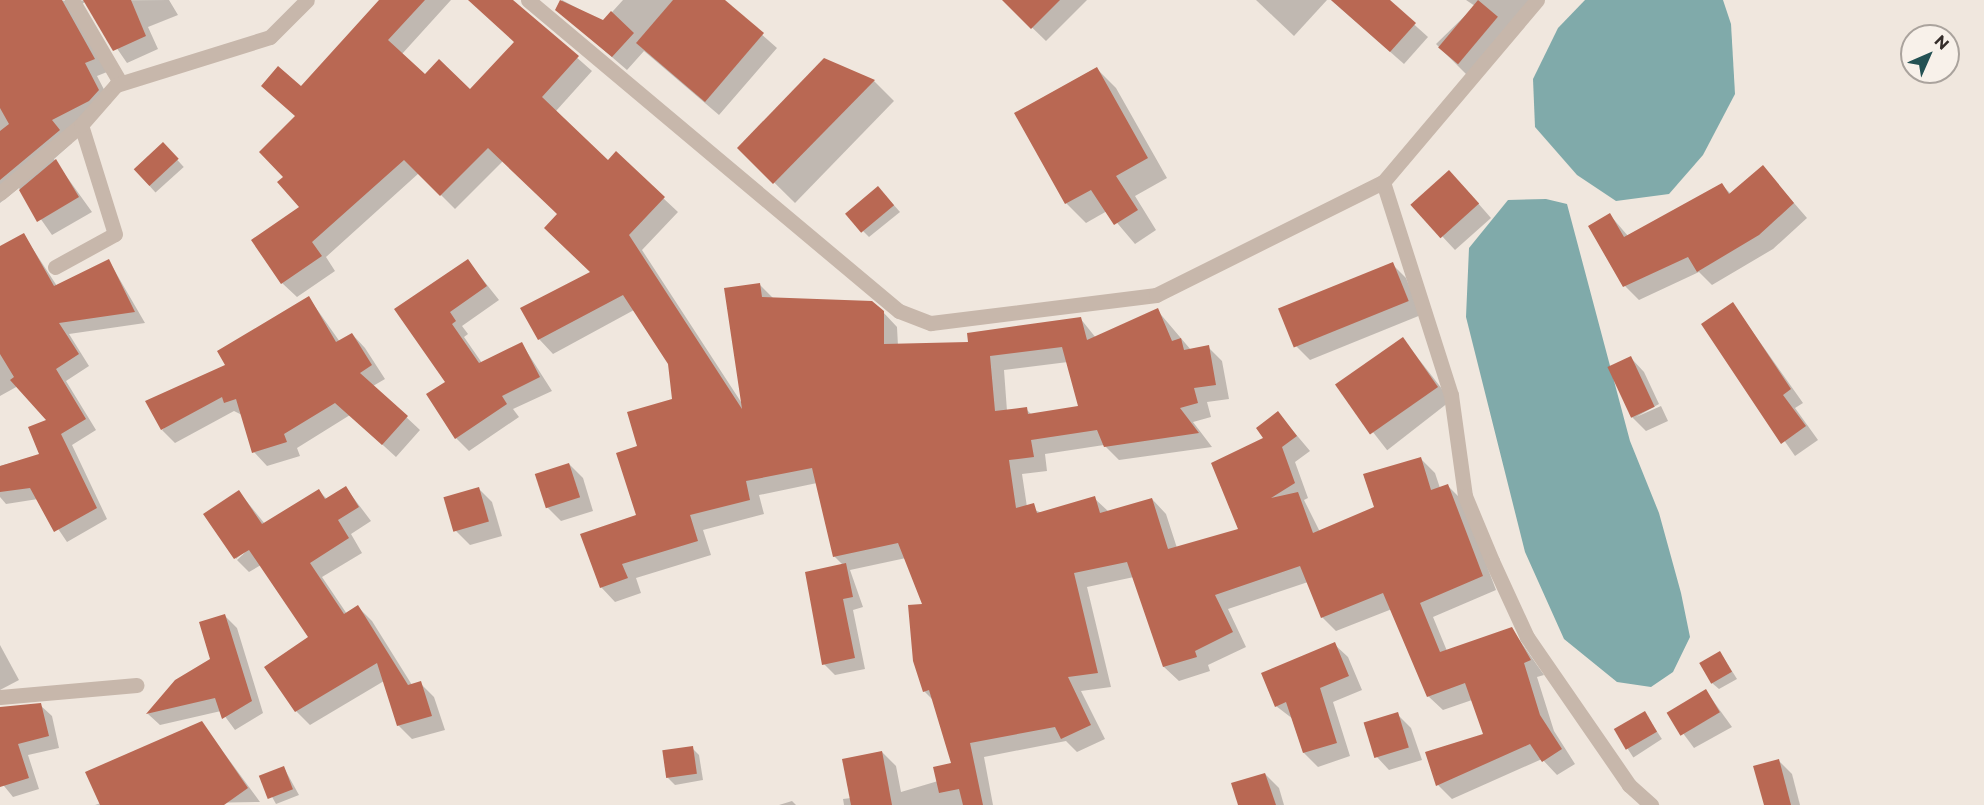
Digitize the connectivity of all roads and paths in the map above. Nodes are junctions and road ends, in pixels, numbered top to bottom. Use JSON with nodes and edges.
{"nodes":[{"id":1,"x":72,"y":0,"type":"edge"},
{"id":2,"x":306,"y":0,"type":"edge"},
{"id":3,"x":528,"y":0,"type":"edge"},
{"id":4,"x":1537,"y":0,"type":"edge"},
{"id":5,"x":120,"y":82,"type":"junction"},
{"id":6,"x":81,"y":125,"type":"junction"},
{"id":7,"x":1383,"y":182,"type":"junction"},
{"id":8,"x":0,"y":193,"type":"edge"},
{"id":9,"x":55,"y":267,"type":"dead end"},
{"id":10,"x":136,"y":685,"type":"dead end"},
{"id":11,"x":0,"y":697,"type":"edge"},
{"id":12,"x":1651,"y":805,"type":"edge"}],
"edges":[{"from":1,"to":5,"type":"street"},
{"from":2,"to":5,"type":"street"},
{"from":3,"to":7,"type":"street"},
{"from":4,"to":7,"type":"street"},
{"from":5,"to":6,"type":"street"},
{"from":6,"to":8,"type":"street"},
{"from":6,"to":9,"type":"street"},
{"from":7,"to":12,"type":"street"},
{"from":10,"to":11,"type":"street"}]}
